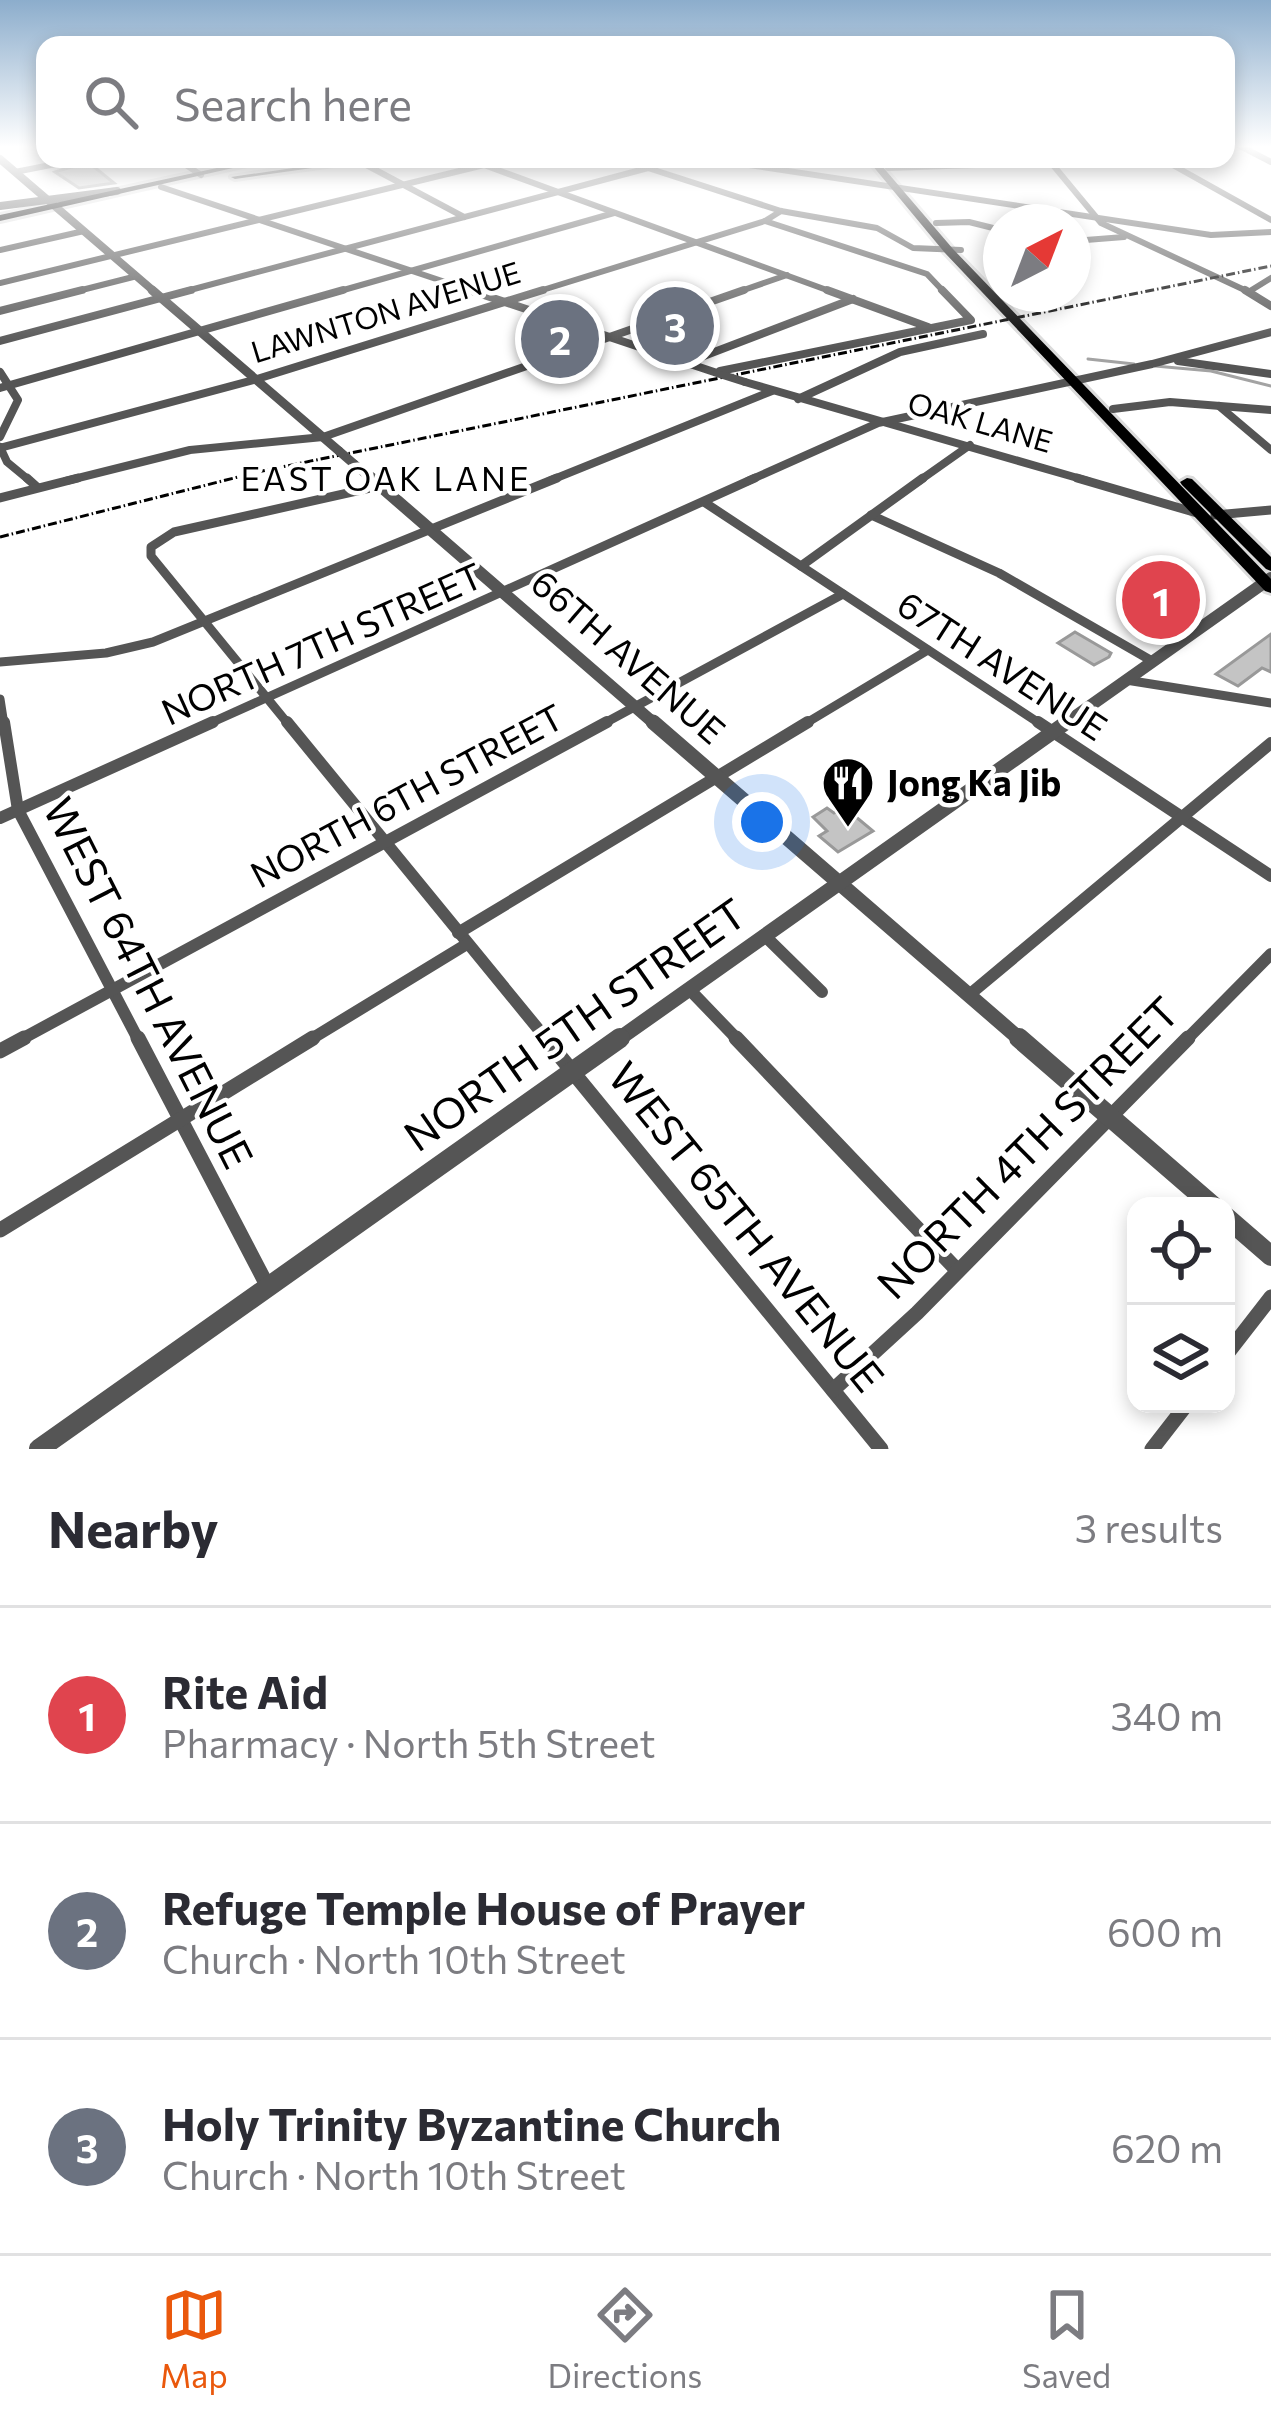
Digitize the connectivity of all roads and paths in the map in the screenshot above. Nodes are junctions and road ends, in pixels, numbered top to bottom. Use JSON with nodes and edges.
{"nodes":[{"id":1,"x":64,"y":214,"type":"edge"},
{"id":2,"x":235,"y":214,"type":"edge"},
{"id":3,"x":284,"y":214,"type":"edge"},
{"id":4,"x":458,"y":214,"type":"edge"},
{"id":5,"x":477,"y":214,"type":"edge"},
{"id":6,"x":612,"y":214,"type":"edge"},
{"id":7,"x":616,"y":214,"type":"edge"},
{"id":8,"x":776,"y":214,"type":"edge"},
{"id":9,"x":797,"y":214,"type":"edge"},
{"id":10,"x":918,"y":214,"type":"edge"},
{"id":11,"x":928,"y":214,"type":"edge"},
{"id":12,"x":1063,"y":214,"type":"edge"},
{"id":13,"x":1091,"y":214,"type":"edge"},
{"id":14,"x":464,"y":217,"type":"junction"},
{"id":15,"x":1094,"y":218,"type":"junction"},
{"id":16,"x":765,"y":220,"type":"junction"},
{"id":17,"x":255,"y":221,"type":"junction"},
{"id":18,"x":936,"y":223,"type":"junction"},
{"id":19,"x":983,"y":226,"type":"edge"},
{"id":20,"x":84,"y":231,"type":"junction"},
{"id":21,"x":1271,"y":232,"type":"edge"},
{"id":22,"x":1124,"y":237,"type":"junction"},
{"id":23,"x":1091,"y":240,"type":"edge"},
{"id":24,"x":695,"y":242,"type":"junction"},
{"id":25,"x":0,"y":250,"type":"edge"},
{"id":26,"x":342,"y":250,"type":"junction"},
{"id":27,"x":955,"y":251,"type":"junction"},
{"id":28,"x":112,"y":256,"type":"junction"},
{"id":29,"x":406,"y":272,"type":"junction"},
{"id":30,"x":787,"y":275,"type":"junction"},
{"id":31,"x":983,"y":275,"type":"edge"},
{"id":32,"x":137,"y":276,"type":"junction"},
{"id":33,"x":1271,"y":278,"type":"edge"},
{"id":34,"x":0,"y":283,"type":"edge"},
{"id":35,"x":1250,"y":291,"type":"junction"},
{"id":36,"x":161,"y":298,"type":"junction"},
{"id":37,"x":853,"y":299,"type":"junction"},
{"id":38,"x":501,"y":303,"type":"junction"},
{"id":39,"x":1271,"y":306,"type":"edge"},
{"id":40,"x":0,"y":310,"type":"edge"},
{"id":41,"x":1020,"y":312,"type":"edge"},
{"id":42,"x":931,"y":328,"type":"junction"},
{"id":43,"x":200,"y":331,"type":"junction"},
{"id":44,"x":1271,"y":332,"type":"edge"},
{"id":45,"x":983,"y":334,"type":"dead end"},
{"id":46,"x":608,"y":337,"type":"junction"},
{"id":47,"x":0,"y":341,"type":"edge"},
{"id":48,"x":1168,"y":360,"type":"junction"},
{"id":49,"x":687,"y":363,"type":"junction"},
{"id":50,"x":0,"y":372,"type":"edge"},
{"id":51,"x":720,"y":373,"type":"junction"},
{"id":52,"x":1271,"y":374,"type":"edge"},
{"id":53,"x":256,"y":379,"type":"junction"},
{"id":54,"x":1078,"y":380,"type":"junction"},
{"id":55,"x":5,"y":386,"type":"edge"},
{"id":56,"x":772,"y":391,"type":"junction"},
{"id":57,"x":799,"y":399,"type":"junction"},
{"id":58,"x":1219,"y":406,"type":"junction"},
{"id":59,"x":1113,"y":409,"type":"junction"},
{"id":60,"x":1271,"y":410,"type":"edge"},
{"id":61,"x":889,"y":421,"type":"junction"},
{"id":62,"x":0,"y":437,"type":"edge"},
{"id":63,"x":322,"y":437,"type":"junction"},
{"id":64,"x":970,"y":445,"type":"junction"},
{"id":65,"x":0,"y":448,"type":"edge"},
{"id":66,"x":1271,"y":450,"type":"edge"},
{"id":67,"x":379,"y":486,"type":"junction"},
{"id":68,"x":37,"y":487,"type":"junction"},
{"id":69,"x":0,"y":498,"type":"edge"},
{"id":70,"x":704,"y":502,"type":"junction"},
{"id":71,"x":1271,"y":510,"type":"edge"},
{"id":72,"x":1201,"y":514,"type":"junction"},
{"id":73,"x":871,"y":515,"type":"junction"},
{"id":74,"x":1221,"y":516,"type":"junction"},
{"id":75,"x":430,"y":530,"type":"junction"},
{"id":76,"x":800,"y":566,"type":"junction"},
{"id":77,"x":1269,"y":579,"type":"edge"},
{"id":78,"x":502,"y":592,"type":"junction"},
{"id":79,"x":843,"y":594,"type":"junction"},
{"id":80,"x":202,"y":623,"type":"junction"},
{"id":81,"x":928,"y":650,"type":"junction"},
{"id":82,"x":0,"y":662,"type":"edge"},
{"id":83,"x":1152,"y":662,"type":"junction"},
{"id":84,"x":1125,"y":680,"type":"junction"},
{"id":85,"x":0,"y":699,"type":"edge"},
{"id":86,"x":265,"y":700,"type":"junction"},
{"id":87,"x":1271,"y":703,"type":"edge"},
{"id":88,"x":635,"y":707,"type":"junction"},
{"id":89,"x":1052,"y":732,"type":"junction"},
{"id":90,"x":1271,"y":743,"type":"edge"},
{"id":91,"x":718,"y":778,"type":"junction"},
{"id":92,"x":18,"y":810,"type":"junction"},
{"id":93,"x":0,"y":818,"type":"edge"},
{"id":94,"x":1184,"y":818,"type":"junction"},
{"id":95,"x":384,"y":842,"type":"junction"},
{"id":96,"x":1271,"y":875,"type":"edge"},
{"id":97,"x":839,"y":883,"type":"junction"},
{"id":98,"x":764,"y":935,"type":"junction"},
{"id":99,"x":463,"y":939,"type":"junction"},
{"id":100,"x":1271,"y":954,"type":"edge"},
{"id":101,"x":689,"y":988,"type":"junction"},
{"id":102,"x":112,"y":991,"type":"junction"},
{"id":103,"x":822,"y":992,"type":"dead end"},
{"id":104,"x":969,"y":995,"type":"junction"},
{"id":105,"x":0,"y":1051,"type":"edge"},
{"id":106,"x":572,"y":1071,"type":"junction"},
{"id":107,"x":1109,"y":1117,"type":"junction"},
{"id":108,"x":181,"y":1120,"type":"junction"},
{"id":109,"x":1202,"y":1197,"type":"edge"},
{"id":110,"x":1235,"y":1225,"type":"edge"},
{"id":111,"x":0,"y":1230,"type":"edge"},
{"id":112,"x":1271,"y":1256,"type":"edge"},
{"id":113,"x":956,"y":1269,"type":"junction"},
{"id":114,"x":268,"y":1287,"type":"junction"},
{"id":115,"x":1271,"y":1298,"type":"edge"},
{"id":116,"x":1235,"y":1344,"type":"edge"},
{"id":117,"x":833,"y":1390,"type":"junction"},
{"id":118,"x":1180,"y":1413,"type":"edge"},
{"id":119,"x":38,"y":1449,"type":"edge"},
{"id":120,"x":881,"y":1449,"type":"edge"},
{"id":121,"x":1152,"y":1449,"type":"edge"}],
"edges":[{"from":1,"to":20,"type":"street","name":"66TH AVENUE"},
{"from":2,"to":17,"type":"street"},
{"from":3,"to":17,"type":"street"},
{"from":4,"to":14,"type":"street"},
{"from":5,"to":14,"type":"street"},
{"from":6,"to":29,"type":"street"},
{"from":7,"to":24,"type":"street"},
{"from":8,"to":16,"type":"street","name":"LAWNTON AVENUE"},
{"from":9,"to":27,"type":"street"},
{"from":10,"to":27,"type":"highway"},
{"from":11,"to":18,"type":"highway"},
{"from":12,"to":15,"type":"street"},
{"from":13,"to":15,"type":"street"},
{"from":14,"to":26,"type":"street"},
{"from":15,"to":21,"type":"street"},
{"from":15,"to":22,"type":"street"},
{"from":16,"to":24,"type":"street","name":"LAWNTON AVENUE"},
{"from":16,"to":42,"type":"street"},
{"from":17,"to":26,"type":"street"},
{"from":17,"to":28,"type":"street"},
{"from":18,"to":19,"type":"street"},
{"from":18,"to":27,"type":"highway"},
{"from":20,"to":25,"type":"street"},
{"from":20,"to":28,"type":"street","name":"66TH AVENUE"},
{"from":22,"to":23,"type":"street"},
{"from":22,"to":35,"type":"street"},
{"from":24,"to":30,"type":"street"},
{"from":24,"to":38,"type":"street","name":"LAWNTON AVENUE"},
{"from":26,"to":29,"type":"street"},
{"from":26,"to":36,"type":"street"},
{"from":27,"to":31,"type":"highway"},
{"from":27,"to":54,"type":"highway"},
{"from":28,"to":32,"type":"street","name":"66TH AVENUE"},
{"from":28,"to":34,"type":"street"},
{"from":29,"to":38,"type":"street"},
{"from":29,"to":43,"type":"street"},
{"from":30,"to":37,"type":"street"},
{"from":30,"to":46,"type":"street"},
{"from":32,"to":36,"type":"street","name":"66TH AVENUE"},
{"from":32,"to":40,"type":"street"},
{"from":33,"to":35,"type":"street"},
{"from":35,"to":39,"type":"street"},
{"from":36,"to":43,"type":"street","name":"66TH AVENUE"},
{"from":36,"to":47,"type":"street"},
{"from":37,"to":42,"type":"street"},
{"from":37,"to":49,"type":"street"},
{"from":38,"to":46,"type":"street"},
{"from":38,"to":53,"type":"street","name":"LAWNTON AVENUE"},
{"from":41,"to":54,"type":"highway"},
{"from":42,"to":51,"type":"street"},
{"from":43,"to":53,"type":"street","name":"66TH AVENUE"},
{"from":43,"to":55,"type":"street"},
{"from":44,"to":48,"type":"street","name":"NORTH 7TH STREET"},
{"from":45,"to":57,"type":"street"},
{"from":46,"to":49,"type":"street"},
{"from":46,"to":63,"type":"street"},
{"from":48,"to":52,"type":"street"},
{"from":48,"to":54,"type":"street","name":"NORTH 7TH STREET"},
{"from":49,"to":51,"type":"street"},
{"from":50,"to":55,"type":"street"},
{"from":51,"to":56,"type":"street","name":"OAK LANE","bridge":true},
{"from":53,"to":63,"type":"street","name":"66TH AVENUE"},
{"from":53,"to":65,"type":"street","name":"LAWNTON AVENUE"},
{"from":54,"to":59,"type":"highway"},
{"from":54,"to":61,"type":"street","name":"NORTH 7TH STREET"},
{"from":54,"to":72,"type":"highway"},
{"from":55,"to":62,"type":"street"},
{"from":56,"to":57,"type":"street","name":"OAK LANE"},
{"from":56,"to":75,"type":"street"},
{"from":57,"to":61,"type":"street","name":"OAK LANE"},
{"from":58,"to":59,"type":"street"},
{"from":58,"to":60,"type":"street"},
{"from":58,"to":66,"type":"street"},
{"from":59,"to":74,"type":"highway"},
{"from":61,"to":64,"type":"street","name":"OAK LANE"},
{"from":61,"to":70,"type":"street","name":"NORTH 7TH STREET"},
{"from":63,"to":67,"type":"street","name":"66TH AVENUE","bridge":true},
{"from":63,"to":68,"type":"street"},
{"from":64,"to":72,"type":"street","name":"OAK LANE"},
{"from":64,"to":73,"type":"street"},
{"from":65,"to":68,"type":"street"},
{"from":67,"to":75,"type":"street","name":"66TH AVENUE"},
{"from":67,"to":80,"type":"street","name":"WEST 65TH AVENUE"},
{"from":68,"to":69,"type":"street"},
{"from":70,"to":76,"type":"street","name":"67TH AVENUE"},
{"from":70,"to":78,"type":"street","name":"NORTH 7TH STREET"},
{"from":71,"to":74,"type":"street","name":"OAK LANE"},
{"from":72,"to":74,"type":"street","name":"OAK LANE"},
{"from":72,"to":77,"type":"highway"},
{"from":73,"to":76,"type":"street"},
{"from":73,"to":83,"type":"street"},
{"from":74,"to":77,"type":"highway"},
{"from":75,"to":78,"type":"street","name":"66TH AVENUE"},
{"from":75,"to":80,"type":"street"},
{"from":76,"to":79,"type":"street","name":"67TH AVENUE"},
{"from":77,"to":83,"type":"street","name":"NORTH 5TH STREET"},
{"from":78,"to":86,"type":"street","name":"NORTH 7TH STREET"},
{"from":78,"to":88,"type":"street","name":"66TH AVENUE"},
{"from":79,"to":81,"type":"street","name":"67TH AVENUE"},
{"from":79,"to":88,"type":"street","name":"NORTH 6TH STREET"},
{"from":80,"to":82,"type":"street"},
{"from":80,"to":86,"type":"street","name":"WEST 65TH AVENUE"},
{"from":81,"to":89,"type":"street","name":"67TH AVENUE"},
{"from":81,"to":91,"type":"street"},
{"from":83,"to":84,"type":"street","name":"NORTH 5TH STREET"},
{"from":84,"to":87,"type":"street"},
{"from":84,"to":89,"type":"street","name":"NORTH 5TH STREET"},
{"from":85,"to":92,"type":"street","name":"WEST 64TH AVENUE"},
{"from":86,"to":92,"type":"street","name":"NORTH 7TH STREET"},
{"from":86,"to":95,"type":"street","name":"WEST 65TH AVENUE"},
{"from":88,"to":91,"type":"street","name":"66TH AVENUE"},
{"from":88,"to":95,"type":"street","name":"NORTH 6TH STREET"},
{"from":89,"to":94,"type":"street","name":"67TH AVENUE"},
{"from":89,"to":97,"type":"street","name":"NORTH 5TH STREET"},
{"from":90,"to":94,"type":"street"},
{"from":91,"to":97,"type":"street","name":"66TH AVENUE"},
{"from":91,"to":99,"type":"street"},
{"from":92,"to":93,"type":"street","name":"NORTH 7TH STREET"},
{"from":92,"to":102,"type":"street","name":"WEST 64TH AVENUE"},
{"from":94,"to":96,"type":"street","name":"67TH AVENUE"},
{"from":94,"to":104,"type":"street"},
{"from":95,"to":99,"type":"street","name":"WEST 65TH AVENUE"},
{"from":95,"to":102,"type":"street","name":"NORTH 6TH STREET"},
{"from":97,"to":98,"type":"street","name":"NORTH 5TH STREET"},
{"from":97,"to":104,"type":"street","name":"66TH AVENUE"},
{"from":98,"to":101,"type":"street","name":"NORTH 5TH STREET"},
{"from":98,"to":103,"type":"street"},
{"from":99,"to":106,"type":"street","name":"WEST 65TH AVENUE"},
{"from":99,"to":108,"type":"street"},
{"from":100,"to":107,"type":"street","name":"NORTH 4TH STREET"},
{"from":101,"to":106,"type":"street","name":"NORTH 5TH STREET"},
{"from":101,"to":113,"type":"street"},
{"from":102,"to":105,"type":"street","name":"NORTH 6TH STREET"},
{"from":102,"to":108,"type":"street","name":"WEST 64TH AVENUE"},
{"from":104,"to":107,"type":"street","name":"66TH AVENUE"},
{"from":106,"to":114,"type":"street","name":"NORTH 5TH STREET"},
{"from":106,"to":117,"type":"street","name":"WEST 65TH AVENUE"},
{"from":107,"to":109,"type":"street","name":"66TH AVENUE"},
{"from":107,"to":113,"type":"street","name":"NORTH 4TH STREET"},
{"from":108,"to":111,"type":"street"},
{"from":108,"to":114,"type":"street","name":"WEST 64TH AVENUE"},
{"from":110,"to":112,"type":"street"},
{"from":113,"to":117,"type":"street","name":"NORTH 4TH STREET"},
{"from":114,"to":119,"type":"street","name":"NORTH 5TH STREET"},
{"from":115,"to":116,"type":"street"},
{"from":117,"to":120,"type":"street","name":"WEST 65TH AVENUE"},
{"from":118,"to":121,"type":"street"}]}
